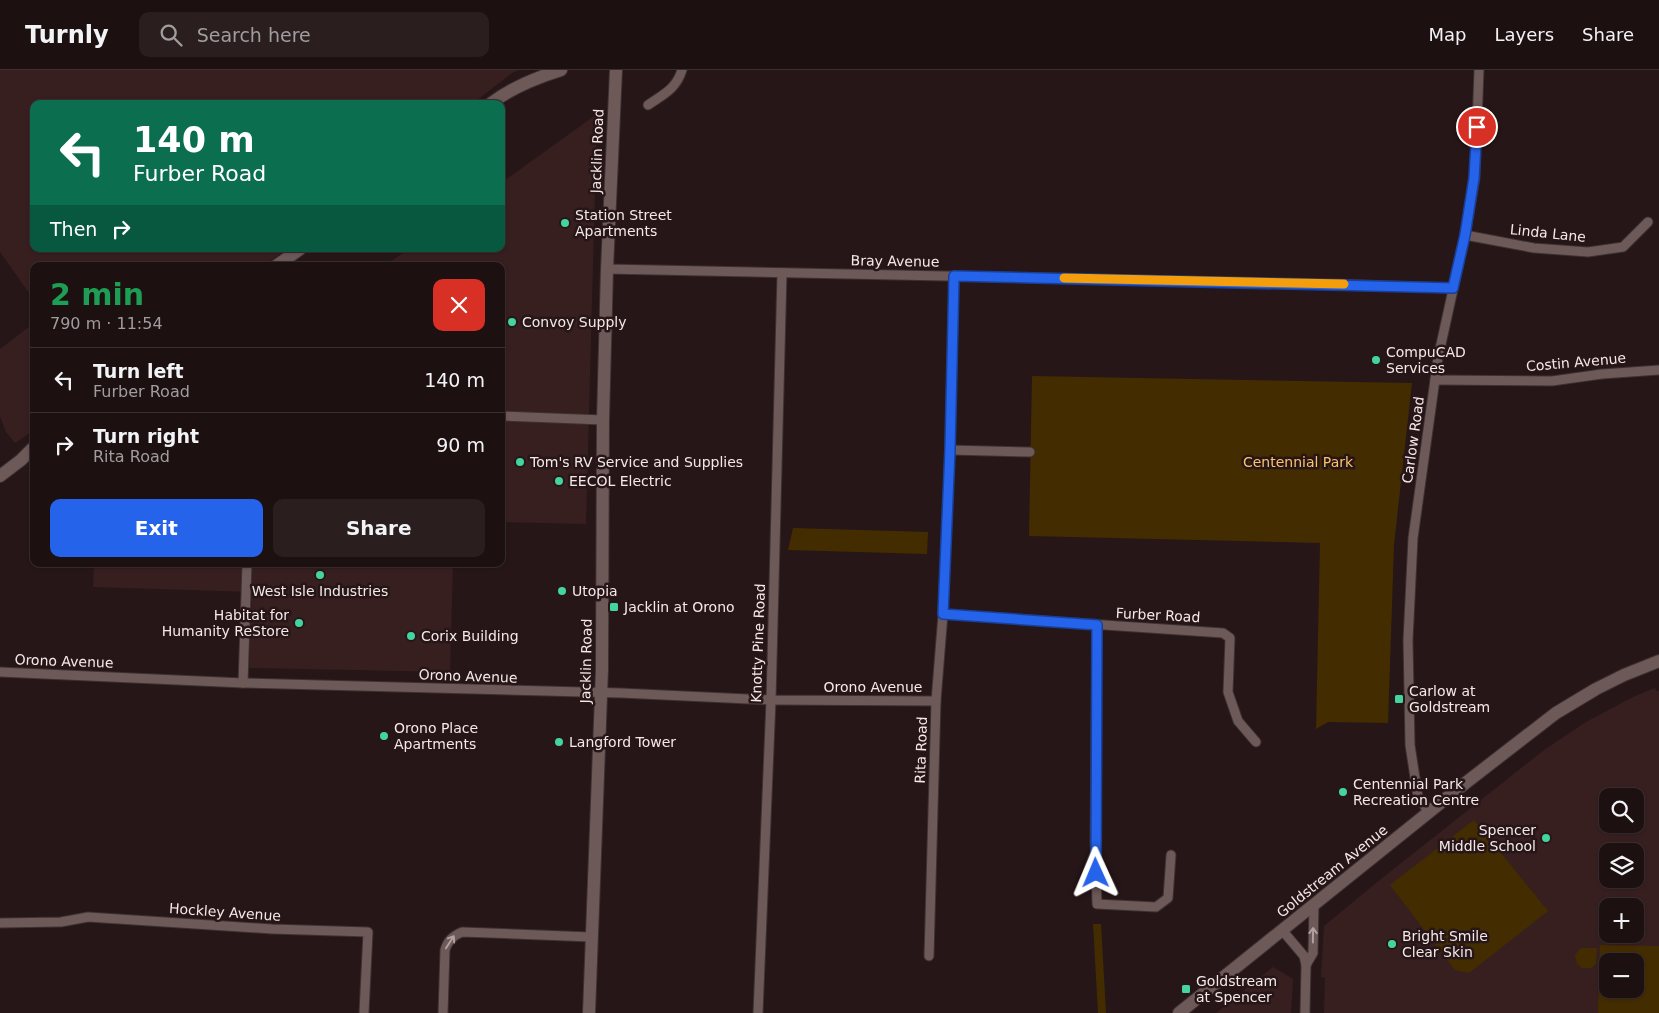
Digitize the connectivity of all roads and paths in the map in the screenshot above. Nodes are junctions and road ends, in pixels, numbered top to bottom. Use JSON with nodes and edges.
{"nodes":[{"id":1,"x":561,"y":70,"type":"edge"},
{"id":2,"x":616,"y":70,"type":"edge"},
{"id":3,"x":682,"y":70,"type":"edge"},
{"id":4,"x":1479,"y":70,"type":"edge"},
{"id":5,"x":497,"y":100,"type":"edge"},
{"id":6,"x":648,"y":105,"type":"dead end"},
{"id":7,"x":1648,"y":222,"type":"dead end"},
{"id":8,"x":1465,"y":235,"type":"junction"},
{"id":9,"x":296,"y":252,"type":"edge"},
{"id":10,"x":282,"y":262,"type":"edge"},
{"id":11,"x":607,"y":269,"type":"junction"},
{"id":12,"x":782,"y":273,"type":"junction"},
{"id":13,"x":954,"y":276,"type":"junction"},
{"id":14,"x":1453,"y":288,"type":"junction"},
{"id":15,"x":1659,"y":370,"type":"edge"},
{"id":16,"x":1435,"y":380,"type":"junction"},
{"id":17,"x":505,"y":416,"type":"edge"},
{"id":18,"x":603,"y":420,"type":"junction"},
{"id":19,"x":950,"y":450,"type":"junction"},
{"id":20,"x":30,"y":451,"type":"edge"},
{"id":21,"x":1030,"y":452,"type":"dead end"},
{"id":22,"x":0,"y":476,"type":"edge"},
{"id":23,"x":247,"y":567,"type":"edge"},
{"id":24,"x":943,"y":614,"type":"junction"},
{"id":25,"x":1097,"y":625,"type":"junction"},
{"id":26,"x":1659,"y":662,"type":"edge"},
{"id":27,"x":0,"y":672,"type":"edge"},
{"id":28,"x":243,"y":683,"type":"junction"},
{"id":29,"x":601,"y":693,"type":"junction"},
{"id":30,"x":771,"y":700,"type":"junction"},
{"id":31,"x":936,"y":701,"type":"junction"},
{"id":32,"x":1256,"y":742,"type":"dead end"},
{"id":33,"x":1429,"y":812,"type":"junction"},
{"id":34,"x":1172,"y":855,"type":"dead end"},
{"id":35,"x":1314,"y":904,"type":"junction"},
{"id":36,"x":0,"y":923,"type":"edge"},
{"id":37,"x":1282,"y":930,"type":"junction"},
{"id":38,"x":591,"y":937,"type":"junction"},
{"id":39,"x":929,"y":956,"type":"dead end"},
{"id":40,"x":1306,"y":964,"type":"junction"},
{"id":41,"x":364,"y":1013,"type":"edge"},
{"id":42,"x":443,"y":1013,"type":"edge"},
{"id":43,"x":589,"y":1013,"type":"edge"},
{"id":44,"x":758,"y":1013,"type":"edge"},
{"id":45,"x":1179,"y":1013,"type":"edge"},
{"id":46,"x":1305,"y":1013,"type":"edge"}],
"edges":[{"from":1,"to":5,"type":"main road"},
{"from":2,"to":11,"type":"main road","name":"Jacklin Road"},
{"from":3,"to":6,"type":"street"},
{"from":4,"to":8,"type":"street","name":"Carlow Road"},
{"from":7,"to":8,"type":"street","name":"Linda Lane"},
{"from":8,"to":14,"type":"street","name":"Carlow Road"},
{"from":9,"to":10,"type":"main road"},
{"from":11,"to":12,"type":"street","name":"Bray Avenue"},
{"from":11,"to":18,"type":"main road","name":"Jacklin Road"},
{"from":12,"to":13,"type":"street","name":"Bray Avenue"},
{"from":12,"to":30,"type":"street","name":"Knotty Pine Road"},
{"from":13,"to":14,"type":"street","name":"Bray Avenue"},
{"from":13,"to":19,"type":"street","name":"Rita Road"},
{"from":14,"to":16,"type":"street","name":"Carlow Road"},
{"from":15,"to":16,"type":"street","name":"Costin Avenue"},
{"from":16,"to":33,"type":"street","name":"Carlow Road"},
{"from":17,"to":18,"type":"street"},
{"from":18,"to":29,"type":"main road","name":"Jacklin Road"},
{"from":19,"to":21,"type":"street"},
{"from":19,"to":24,"type":"street","name":"Rita Road"},
{"from":20,"to":22,"type":"main road"},
{"from":23,"to":28,"type":"street"},
{"from":24,"to":25,"type":"street","name":"Furber Road"},
{"from":24,"to":31,"type":"street","name":"Rita Road"},
{"from":25,"to":32,"type":"street","name":"Furber Road"},
{"from":25,"to":34,"type":"street"},
{"from":26,"to":33,"type":"main road","name":"Goldstream Avenue"},
{"from":27,"to":28,"type":"street","name":"Orono Avenue"},
{"from":28,"to":29,"type":"street","name":"Orono Avenue"},
{"from":29,"to":30,"type":"street","name":"Orono Avenue"},
{"from":29,"to":38,"type":"main road","name":"Jacklin Road"},
{"from":30,"to":31,"type":"street","name":"Orono Avenue"},
{"from":30,"to":44,"type":"street","name":"Knotty Pine Road"},
{"from":31,"to":39,"type":"street","name":"Rita Road"},
{"from":33,"to":35,"type":"main road","name":"Goldstream Avenue"},
{"from":35,"to":37,"type":"main road","name":"Goldstream Avenue"},
{"from":40,"to":35,"type":"street","one_way":true},
{"from":36,"to":41,"type":"street","name":"Hockley Avenue"},
{"from":37,"to":40,"type":"street"},
{"from":37,"to":45,"type":"main road","name":"Goldstream Avenue"},
{"from":42,"to":38,"type":"street","one_way":true},
{"from":38,"to":43,"type":"main road","name":"Jacklin Road"},
{"from":40,"to":46,"type":"street"}]}
